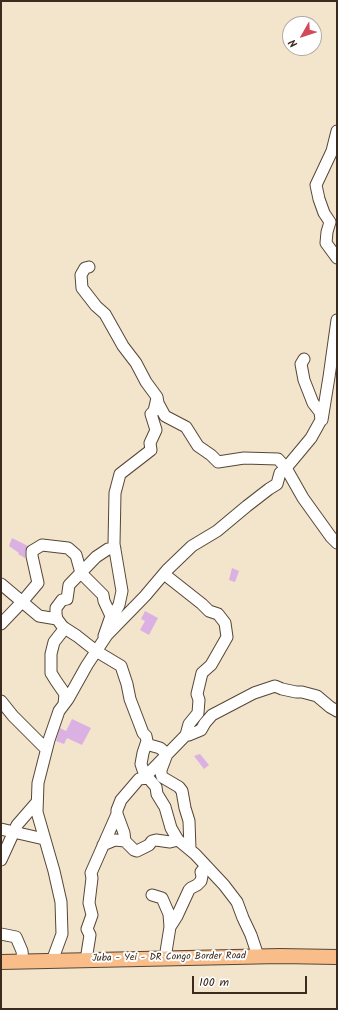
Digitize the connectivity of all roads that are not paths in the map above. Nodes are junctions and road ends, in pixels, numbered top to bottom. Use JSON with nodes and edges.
{"nodes":[{"id":1,"x":337,"y":131,"type":"edge"},
{"id":2,"x":337,"y":258,"type":"edge"},
{"id":3,"x":89,"y":267,"type":"dead end"},
{"id":4,"x":337,"y":320,"type":"edge"},
{"id":5,"x":304,"y":359,"type":"dead end"},
{"id":6,"x":157,"y":397,"type":"junction"},
{"id":7,"x":321,"y":420,"type":"junction"},
{"id":8,"x":286,"y":468,"type":"junction"},
{"id":9,"x":337,"y":543,"type":"edge"},
{"id":10,"x":115,"y":549,"type":"junction"},
{"id":11,"x":81,"y":573,"type":"junction"},
{"id":12,"x":164,"y":574,"type":"junction"},
{"id":13,"x":1,"y":584,"type":"edge"},
{"id":14,"x":22,"y":602,"type":"junction"},
{"id":15,"x":111,"y":616,"type":"junction"},
{"id":16,"x":57,"y":619,"type":"junction"},
{"id":17,"x":1,"y":624,"type":"edge"},
{"id":18,"x":65,"y":628,"type":"junction"},
{"id":19,"x":99,"y":647,"type":"junction"},
{"id":20,"x":64,"y":704,"type":"junction"},
{"id":21,"x":3,"y":706,"type":"edge"},
{"id":22,"x":337,"y":711,"type":"edge"},
{"id":23,"x":186,"y":735,"type":"junction"},
{"id":24,"x":146,"y":744,"type":"junction"},
{"id":25,"x":46,"y":749,"type":"junction"},
{"id":26,"x":167,"y":754,"type":"junction"},
{"id":27,"x":147,"y":777,"type":"junction"},
{"id":28,"x":37,"y":802,"type":"junction"},
{"id":29,"x":117,"y":814,"type":"junction"},
{"id":30,"x":1,"y":829,"type":"edge"},
{"id":31,"x":14,"y":832,"type":"junction"},
{"id":32,"x":44,"y":839,"type":"junction"},
{"id":33,"x":178,"y":840,"type":"junction"},
{"id":34,"x":125,"y":841,"type":"junction"},
{"id":35,"x":103,"y":845,"type":"junction"},
{"id":36,"x":190,"y":850,"type":"junction"},
{"id":37,"x":1,"y":860,"type":"edge"},
{"id":38,"x":206,"y":866,"type":"junction"},
{"id":39,"x":152,"y":895,"type":"dead end"},
{"id":40,"x":170,"y":927,"type":"junction"},
{"id":41,"x":1,"y":934,"type":"edge"},
{"id":42,"x":258,"y":956,"type":"junction"},
{"id":43,"x":337,"y":957,"type":"edge"},
{"id":44,"x":165,"y":958,"type":"junction"},
{"id":45,"x":86,"y":960,"type":"junction"},
{"id":46,"x":23,"y":961,"type":"junction"},
{"id":47,"x":52,"y":961,"type":"junction"},
{"id":48,"x":1,"y":962,"type":"edge"}],
"edges":[{"from":1,"to":2,"type":"street"},
{"from":3,"to":6,"type":"street"},
{"from":4,"to":7,"type":"street"},
{"from":5,"to":7,"type":"street"},
{"from":6,"to":8,"type":"street"},
{"from":6,"to":10,"type":"street"},
{"from":7,"to":8,"type":"street"},
{"from":8,"to":9,"type":"street"},
{"from":8,"to":12,"type":"street"},
{"from":10,"to":11,"type":"street"},
{"from":10,"to":15,"type":"street"},
{"from":11,"to":14,"type":"street"},
{"from":11,"to":15,"type":"street"},
{"from":11,"to":16,"type":"street"},
{"from":12,"to":19,"type":"street"},
{"from":12,"to":23,"type":"street"},
{"from":13,"to":14,"type":"street"},
{"from":14,"to":16,"type":"street"},
{"from":14,"to":17,"type":"street"},
{"from":15,"to":19,"type":"street"},
{"from":16,"to":18,"type":"street"},
{"from":18,"to":19,"type":"street"},
{"from":18,"to":20,"type":"street"},
{"from":19,"to":20,"type":"street"},
{"from":19,"to":24,"type":"street"},
{"from":20,"to":25,"type":"street"},
{"from":21,"to":25,"type":"street"},
{"from":22,"to":23,"type":"street"},
{"from":23,"to":26,"type":"street"},
{"from":24,"to":26,"type":"street"},
{"from":24,"to":27,"type":"street"},
{"from":25,"to":28,"type":"street"},
{"from":26,"to":27,"type":"street"},
{"from":26,"to":36,"type":"street"},
{"from":27,"to":29,"type":"street"},
{"from":27,"to":33,"type":"street"},
{"from":28,"to":31,"type":"street"},
{"from":28,"to":32,"type":"street"},
{"from":29,"to":34,"type":"street"},
{"from":29,"to":35,"type":"street"},
{"from":30,"to":31,"type":"street"},
{"from":31,"to":32,"type":"street"},
{"from":31,"to":37,"type":"street"},
{"from":32,"to":47,"type":"street"},
{"from":33,"to":34,"type":"street"},
{"from":33,"to":36,"type":"street"},
{"from":34,"to":35,"type":"street"},
{"from":35,"to":45,"type":"street"},
{"from":36,"to":38,"type":"street"},
{"from":38,"to":40,"type":"street"},
{"from":38,"to":42,"type":"street"},
{"from":39,"to":40,"type":"street"},
{"from":40,"to":44,"type":"street"},
{"from":41,"to":46,"type":"street"},
{"from":42,"to":43,"type":"main road","name":"Juba - Yei - DR Congo Border Road"},
{"from":42,"to":44,"type":"main road","name":"Juba - Yei - DR Congo Border Road"},
{"from":44,"to":45,"type":"main road","name":"Juba - Yei - DR Congo Border Road"},
{"from":45,"to":47,"type":"main road","name":"Juba - Yei - DR Congo Border Road"},
{"from":46,"to":47,"type":"main road","name":"Juba - Yei - DR Congo Border Road"},
{"from":46,"to":48,"type":"main road","name":"Juba - Yei - DR Congo Border Road"}]}
